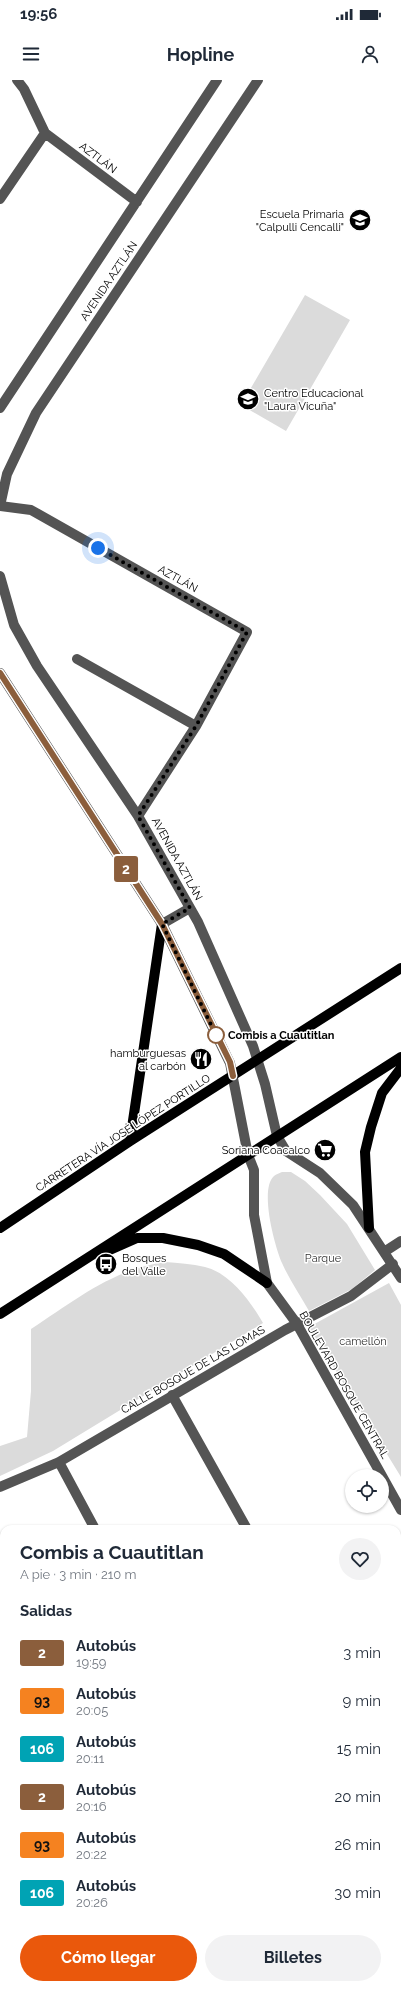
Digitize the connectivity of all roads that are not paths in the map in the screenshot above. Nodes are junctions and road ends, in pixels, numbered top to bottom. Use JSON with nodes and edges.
{"nodes":[{"id":1,"x":17,"y":80,"type":"edge"},
{"id":2,"x":218,"y":80,"type":"edge"},
{"id":3,"x":258,"y":80,"type":"edge"},
{"id":4,"x":45,"y":133,"type":"junction"},
{"id":5,"x":0,"y":199,"type":"edge"},
{"id":6,"x":137,"y":202,"type":"junction"},
{"id":7,"x":0,"y":408,"type":"edge"},
{"id":8,"x":0,"y":506,"type":"edge"},
{"id":9,"x":0,"y":576,"type":"edge"},
{"id":10,"x":77,"y":659,"type":"dead end"},
{"id":11,"x":0,"y":673,"type":"edge"},
{"id":12,"x":196,"y":726,"type":"junction"},
{"id":13,"x":138,"y":816,"type":"junction"},
{"id":14,"x":190,"y":908,"type":"junction"},
{"id":15,"x":162,"y":924,"type":"junction"},
{"id":16,"x":401,"y":968,"type":"edge"},
{"id":17,"x":401,"y":1057,"type":"edge"},
{"id":18,"x":257,"y":1060,"type":"junction"},
{"id":19,"x":401,"y":1068,"type":"edge"},
{"id":20,"x":233,"y":1076,"type":"junction"},
{"id":21,"x":277,"y":1136,"type":"junction"},
{"id":22,"x":130,"y":1141,"type":"junction"},
{"id":23,"x":248,"y":1155,"type":"junction"},
{"id":24,"x":0,"y":1228,"type":"edge"},
{"id":25,"x":369,"y":1228,"type":"junction"},
{"id":26,"x":401,"y":1241,"type":"edge"},
{"id":27,"x":384,"y":1252,"type":"junction"},
{"id":28,"x":77,"y":1263,"type":"junction"},
{"id":29,"x":393,"y":1264,"type":"junction"},
{"id":30,"x":401,"y":1278,"type":"edge"},
{"id":31,"x":267,"y":1283,"type":"junction"},
{"id":32,"x":0,"y":1314,"type":"edge"},
{"id":33,"x":297,"y":1324,"type":"junction"},
{"id":34,"x":172,"y":1396,"type":"junction"},
{"id":35,"x":58,"y":1462,"type":"junction"},
{"id":36,"x":378,"y":1469,"type":"edge"},
{"id":37,"x":0,"y":1488,"type":"edge"},
{"id":38,"x":389,"y":1489,"type":"edge"},
{"id":39,"x":401,"y":1510,"type":"edge"},
{"id":40,"x":93,"y":1525,"type":"edge"},
{"id":41,"x":245,"y":1525,"type":"edge"}],
"edges":[{"from":1,"to":4,"type":"street","name":"AZTLÁN"},
{"from":2,"to":6,"type":"street","name":"AVENIDA AZTLÁN"},
{"from":3,"to":8,"type":"street","name":"AVENIDA AZTLÁN"},
{"from":4,"to":5,"type":"street"},
{"from":4,"to":6,"type":"street","name":"AZTLÁN"},
{"from":6,"to":7,"type":"street","name":"AVENIDA AZTLÁN"},
{"from":8,"to":12,"type":"street","name":"AZTLÁN"},
{"from":9,"to":13,"type":"street","name":"AVENIDA AZTLÁN"},
{"from":10,"to":12,"type":"street"},
{"from":11,"to":15,"type":"street"},
{"from":12,"to":13,"type":"street","name":"AZTLÁN"},
{"from":13,"to":14,"type":"street","name":"AVENIDA AZTLÁN"},
{"from":14,"to":15,"type":"street"},
{"from":14,"to":18,"type":"street","name":"AVENIDA AZTLÁN"},
{"from":15,"to":20,"type":"street"},
{"from":15,"to":22,"type":"main road"},
{"from":16,"to":18,"type":"main road","name":"CARRETERA VÍA JOSÉ LÓPEZ PORTILLO"},
{"from":17,"to":21,"type":"main road"},
{"from":18,"to":20,"type":"main road","name":"CARRETERA VÍA JOSÉ LÓPEZ PORTILLO"},
{"from":18,"to":21,"type":"street","name":"AVENIDA AZTLÁN"},
{"from":19,"to":25,"type":"main road"},
{"from":20,"to":22,"type":"main road","name":"CARRETERA VÍA JOSÉ LÓPEZ PORTILLO"},
{"from":20,"to":23,"type":"street","name":"BOULEVARD BOSQUE CENTRAL"},
{"from":21,"to":23,"type":"main road"},
{"from":21,"to":25,"type":"street","name":"AVENIDA AZTLÁN"},
{"from":22,"to":24,"type":"main road","name":"CARRETERA VÍA JOSÉ LÓPEZ PORTILLO"},
{"from":23,"to":28,"type":"main road"},
{"from":23,"to":31,"type":"street","name":"BOULEVARD BOSQUE CENTRAL"},
{"from":25,"to":27,"type":"street"},
{"from":26,"to":27,"type":"street"},
{"from":27,"to":29,"type":"street"},
{"from":28,"to":31,"type":"main road"},
{"from":28,"to":32,"type":"main road"},
{"from":29,"to":30,"type":"street"},
{"from":29,"to":33,"type":"street","name":"CALLE BOSQUE DE LAS LOMAS"},
{"from":31,"to":33,"type":"street","name":"BOULEVARD BOSQUE CENTRAL"},
{"from":33,"to":34,"type":"street","name":"CALLE BOSQUE DE LAS LOMAS"},
{"from":33,"to":36,"type":"street","name":"BOULEVARD BOSQUE CENTRAL"},
{"from":34,"to":35,"type":"street","name":"CALLE BOSQUE DE LAS LOMAS"},
{"from":34,"to":41,"type":"street"},
{"from":35,"to":37,"type":"street","name":"CALLE BOSQUE DE LAS LOMAS"},
{"from":35,"to":40,"type":"street"},
{"from":38,"to":39,"type":"street","name":"BOULEVARD BOSQUE CENTRAL"}]}
